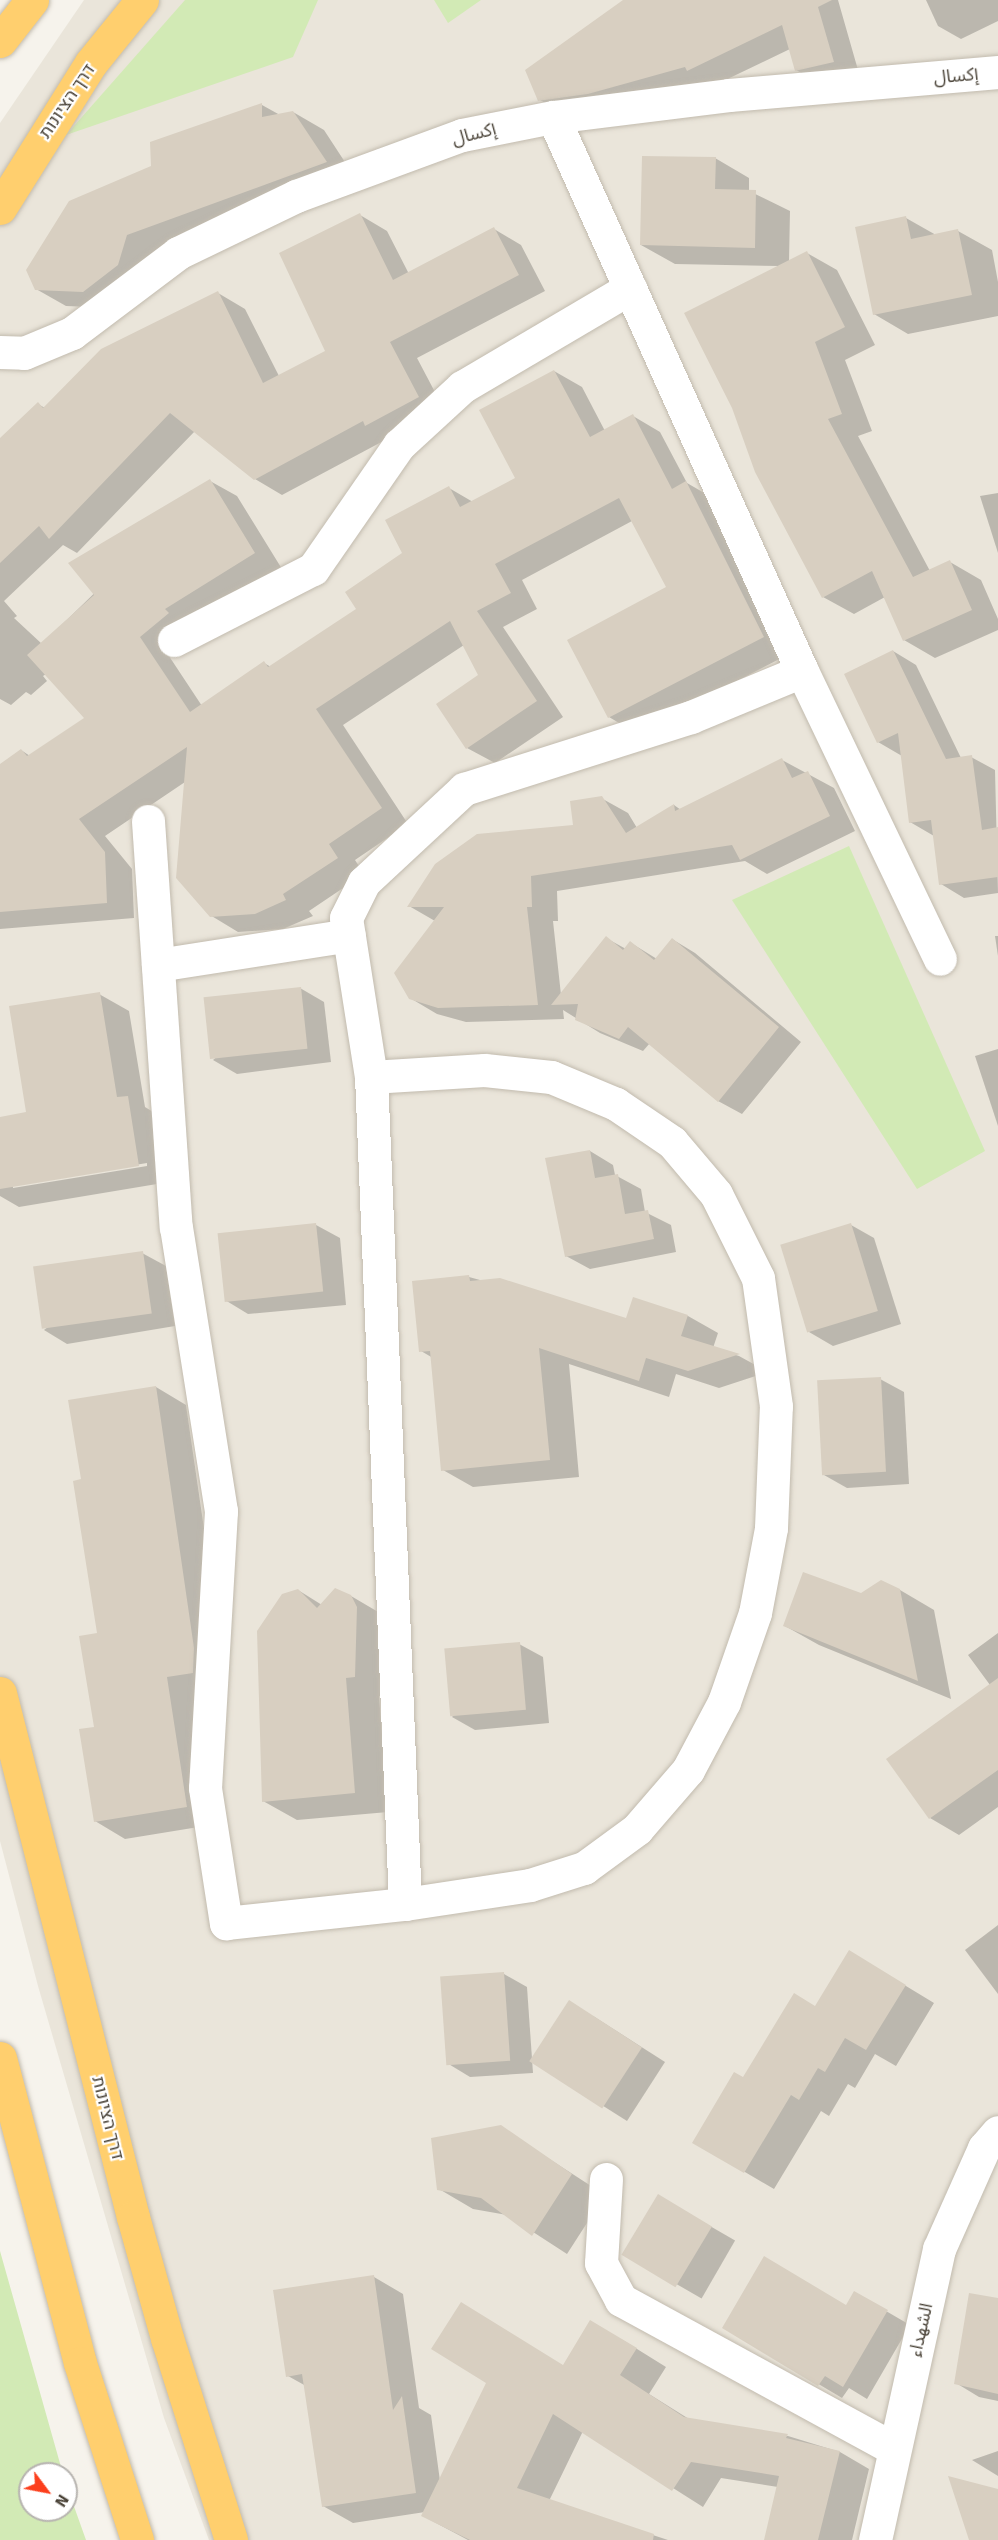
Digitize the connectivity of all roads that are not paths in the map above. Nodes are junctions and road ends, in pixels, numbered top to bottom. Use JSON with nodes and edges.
{"nodes":[{"id":1,"x":32,"y":0,"type":"edge"},
{"id":2,"x":142,"y":0,"type":"edge"},
{"id":3,"x":0,"y":41,"type":"edge"},
{"id":4,"x":998,"y":72,"type":"edge"},
{"id":5,"x":553,"y":117,"type":"junction"},
{"id":6,"x":0,"y":208,"type":"edge"},
{"id":7,"x":630,"y":288,"type":"junction"},
{"id":8,"x":12,"y":352,"type":"edge"},
{"id":9,"x":0,"y":378,"type":"edge"},
{"id":10,"x":174,"y":640,"type":"dead end"},
{"id":11,"x":802,"y":670,"type":"junction"},
{"id":12,"x":148,"y":821,"type":"dead end"},
{"id":13,"x":349,"y":935,"type":"junction"},
{"id":14,"x":940,"y":959,"type":"dead end"},
{"id":15,"x":158,"y":965,"type":"junction"},
{"id":16,"x":371,"y":1077,"type":"junction"},
{"id":17,"x":0,"y":1693,"type":"edge"},
{"id":18,"x":405,"y":1904,"type":"junction"},
{"id":19,"x":0,"y":2058,"type":"edge"},
{"id":20,"x":998,"y":2132,"type":"edge"},
{"id":21,"x":606,"y":2179,"type":"dead end"},
{"id":22,"x":894,"y":2449,"type":"junction"},
{"id":23,"x":137,"y":2540,"type":"edge"},
{"id":24,"x":231,"y":2540,"type":"edge"},
{"id":25,"x":874,"y":2540,"type":"edge"}],
"edges":[{"from":1,"to":3,"type":"highway"},
{"from":2,"to":6,"type":"highway","name":"דרך הציונות"},
{"from":4,"to":5,"type":"street","name":"إكسال"},
{"from":5,"to":7,"type":"street"},
{"from":5,"to":8,"type":"street","name":"إكسال"},
{"from":7,"to":10,"type":"street"},
{"from":7,"to":11,"type":"street"},
{"from":8,"to":9,"type":"street"},
{"from":11,"to":13,"type":"street"},
{"from":11,"to":14,"type":"street"},
{"from":12,"to":15,"type":"street"},
{"from":13,"to":15,"type":"street"},
{"from":13,"to":16,"type":"street"},
{"from":15,"to":18,"type":"street"},
{"from":16,"to":18,"type":"street"},
{"from":16,"to":18,"type":"street"},
{"from":17,"to":24,"type":"highway","name":"דרך הציונות"},
{"from":19,"to":23,"type":"highway"},
{"from":20,"to":22,"type":"street","name":"الشهداء"},
{"from":21,"to":22,"type":"street"},
{"from":22,"to":25,"type":"street","name":"الشهداء"}]}
